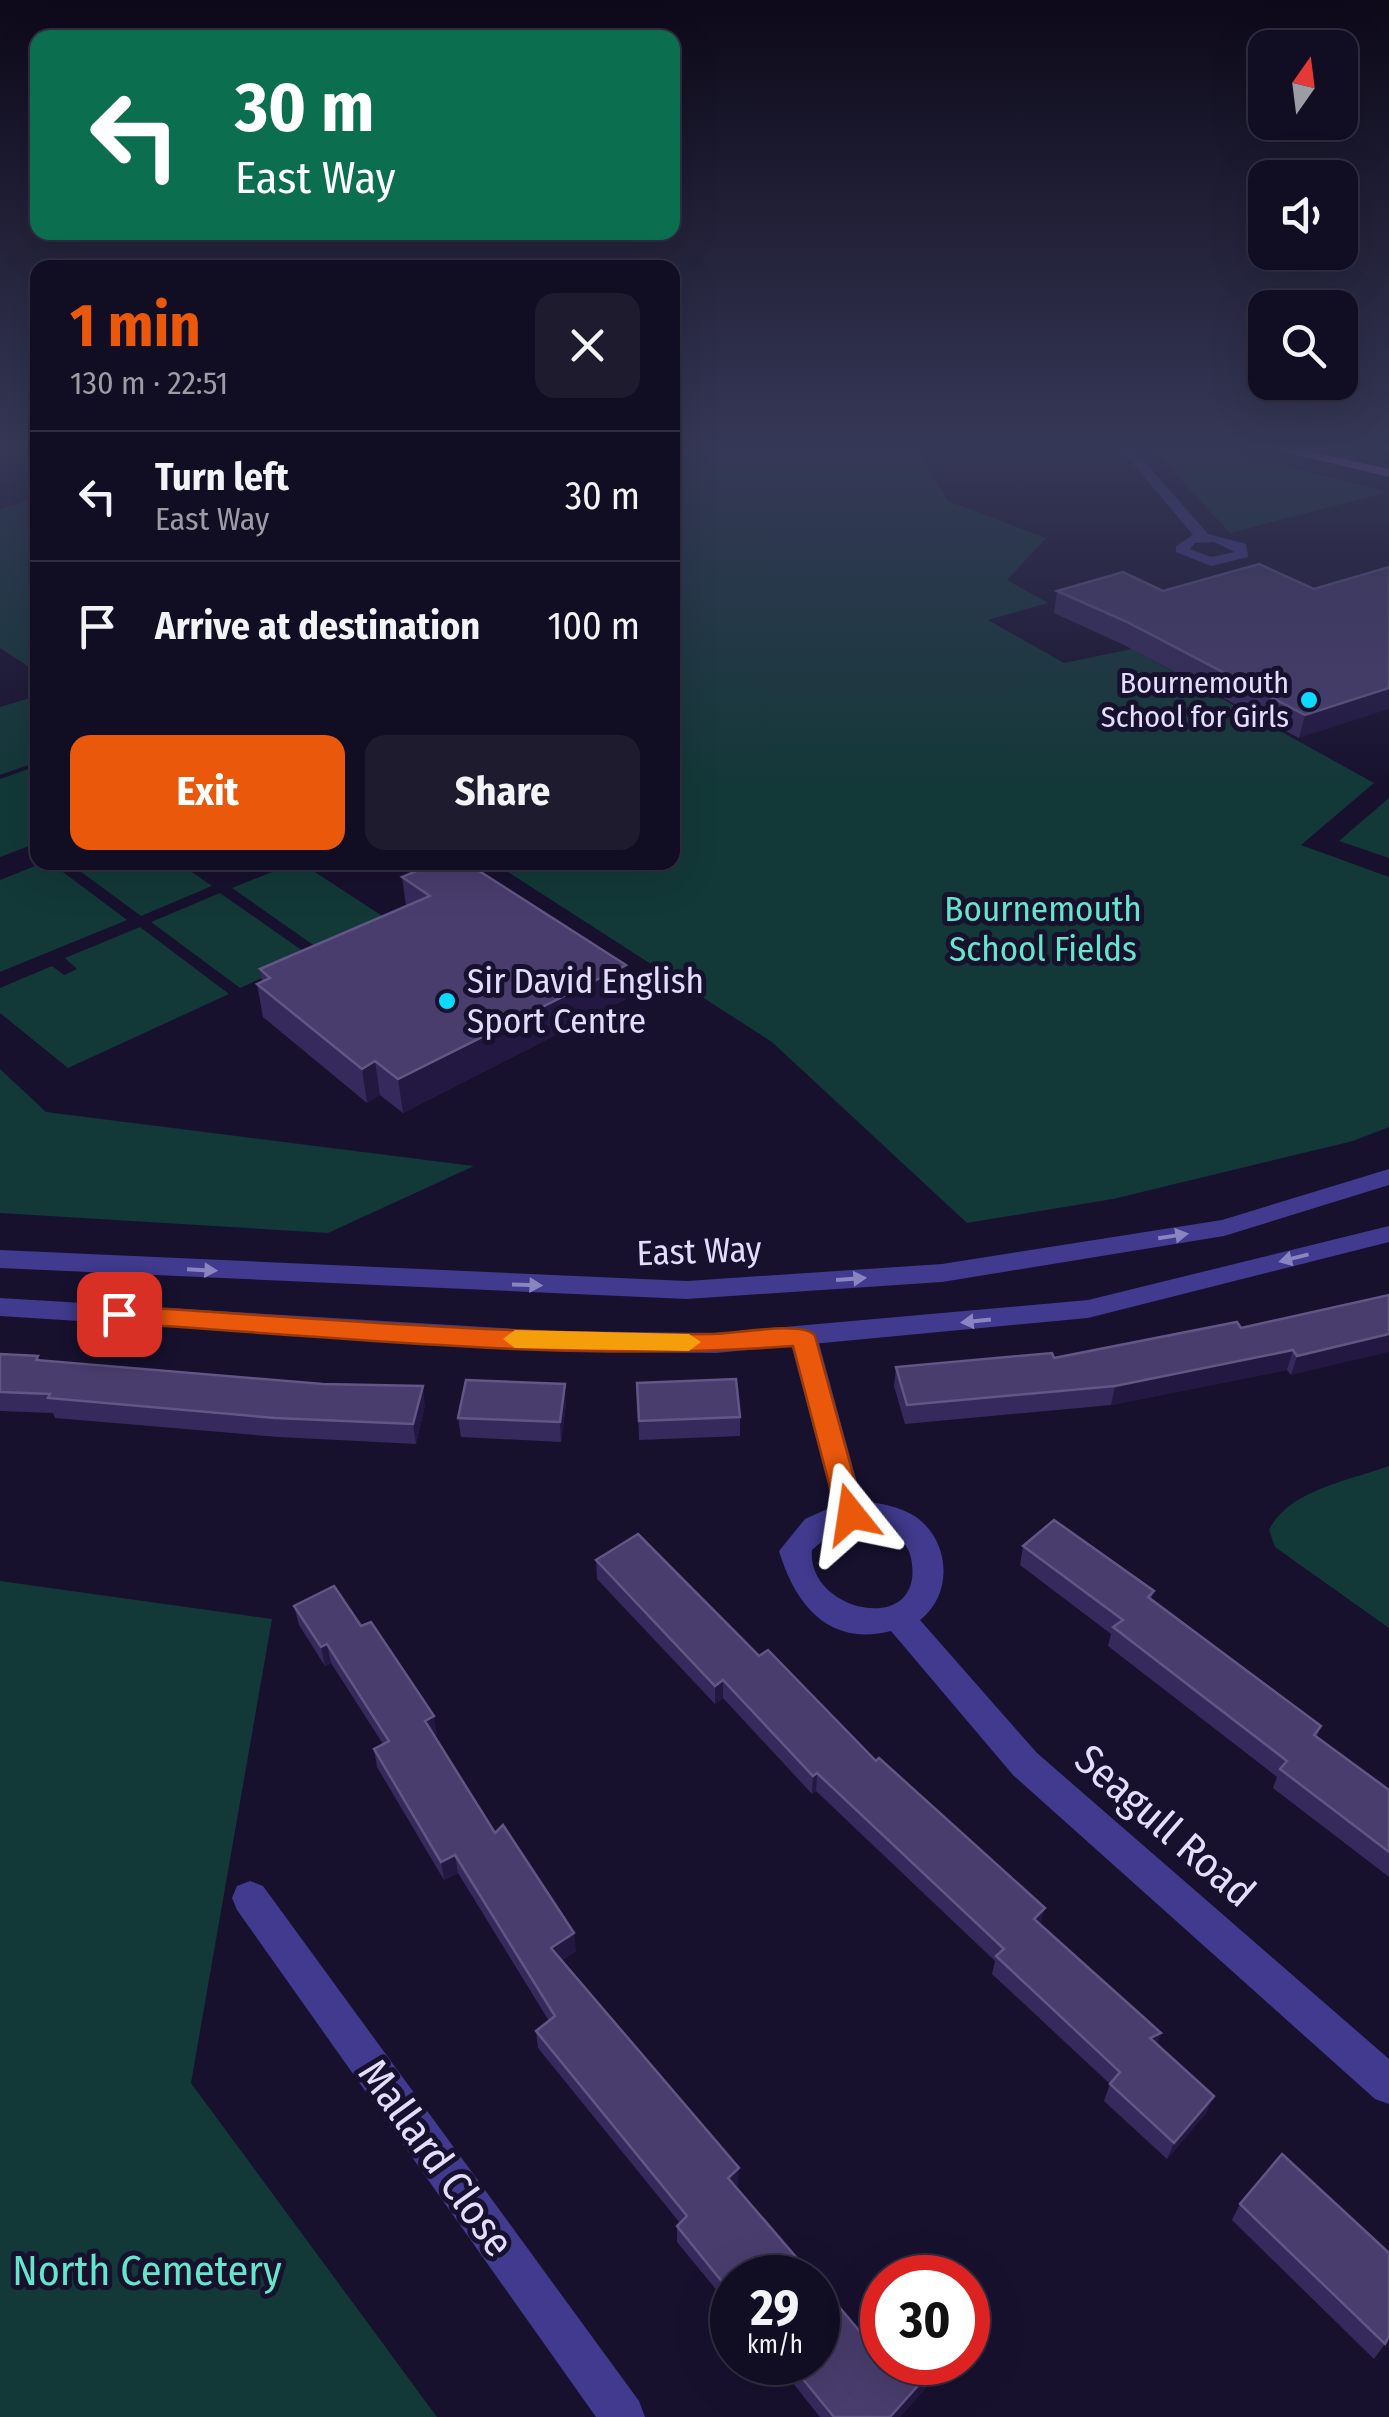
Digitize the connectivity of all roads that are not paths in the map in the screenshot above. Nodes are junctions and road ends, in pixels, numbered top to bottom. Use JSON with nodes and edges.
{"nodes":[{"id":1,"x":1389,"y":1177,"type":"edge"},
{"id":2,"x":1389,"y":1234,"type":"edge"},
{"id":3,"x":0,"y":1260,"type":"edge"},
{"id":4,"x":0,"y":1307,"type":"edge"},
{"id":5,"x":803,"y":1336,"type":"junction"},
{"id":6,"x":851,"y":1514,"type":"junction"},
{"id":7,"x":898,"y":1619,"type":"junction"},
{"id":8,"x":250,"y":1898,"type":"dead end"},
{"id":9,"x":1389,"y":2085,"type":"edge"},
{"id":10,"x":622,"y":2417,"type":"edge"}],
"edges":[{"from":3,"to":1,"type":"street","name":"East Way","one_way":true},
{"from":2,"to":5,"type":"street","one_way":true},
{"from":4,"to":5,"type":"street"},
{"from":5,"to":6,"type":"street"},
{"from":6,"to":7,"type":"street"},
{"from":6,"to":7,"type":"street"},
{"from":7,"to":9,"type":"street","name":"Seagull Road"},
{"from":8,"to":10,"type":"street","name":"Mallard Close"}]}
